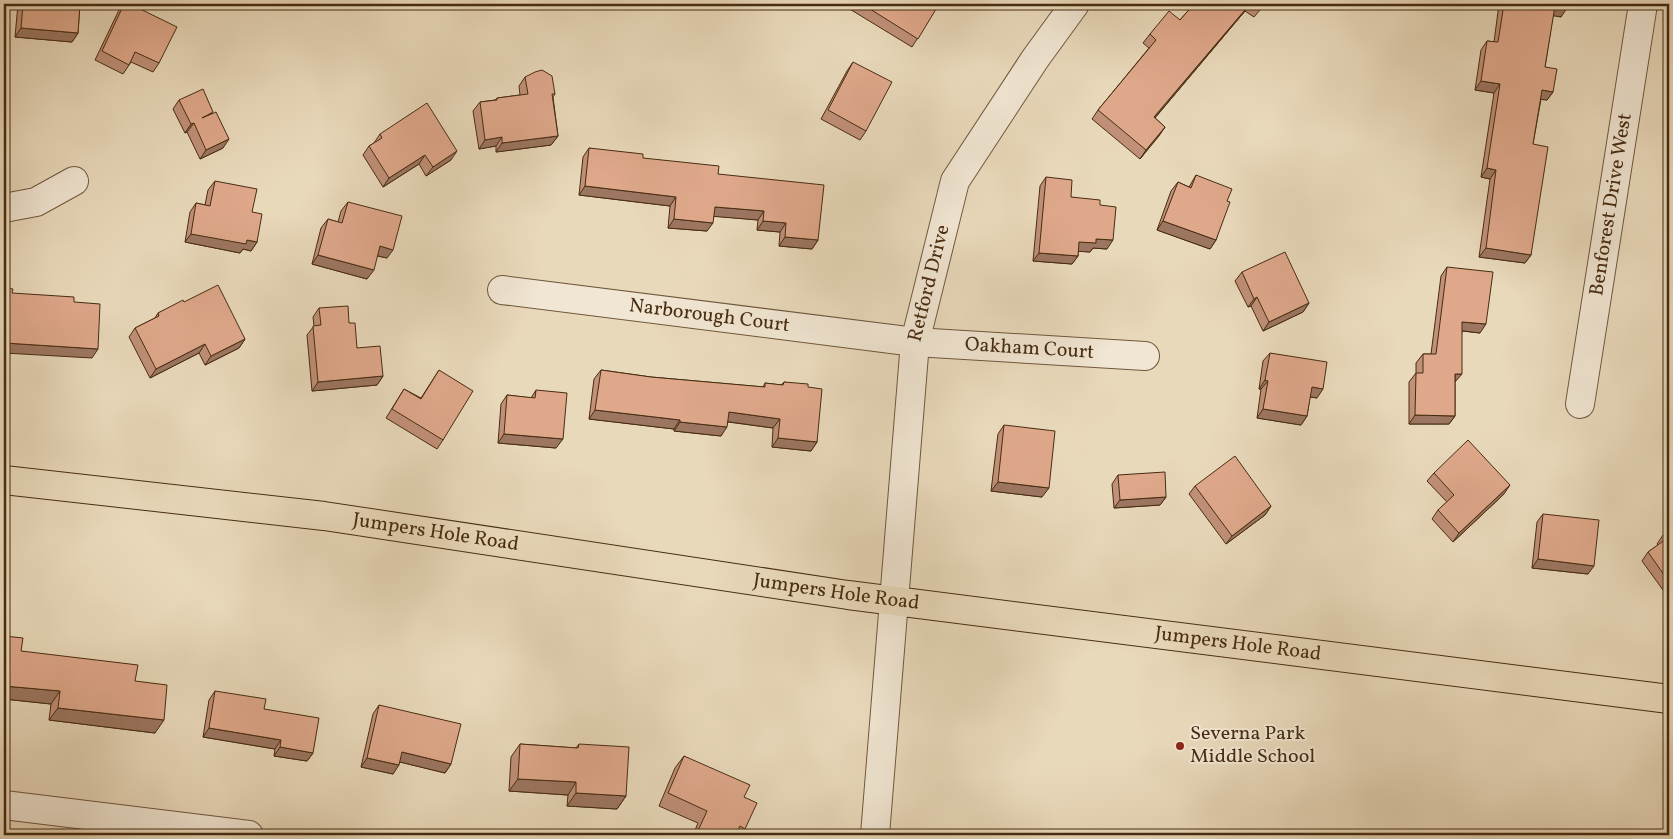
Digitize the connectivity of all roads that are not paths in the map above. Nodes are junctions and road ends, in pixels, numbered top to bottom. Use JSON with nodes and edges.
{"nodes":[{"id":1,"x":1642,"y":4,"type":"edge"},
{"id":2,"x":1061,"y":8,"type":"edge"},
{"id":3,"x":74,"y":181,"type":"dead end"},
{"id":4,"x":4,"y":208,"type":"edge"},
{"id":5,"x":502,"y":290,"type":"dead end"},
{"id":6,"x":915,"y":342,"type":"junction"},
{"id":7,"x":1145,"y":356,"type":"dead end"},
{"id":8,"x":1580,"y":404,"type":"dead end"},
{"id":9,"x":4,"y":480,"type":"edge"},
{"id":10,"x":894,"y":601,"type":"junction"},
{"id":11,"x":1669,"y":699,"type":"edge"},
{"id":12,"x":4,"y":805,"type":"edge"},
{"id":13,"x":249,"y":835,"type":"edge"},
{"id":14,"x":875,"y":835,"type":"edge"}],
"edges":[{"from":1,"to":8,"type":"street","name":"Benforest Drive West"},
{"from":2,"to":6,"type":"street","name":"Retford Drive"},
{"from":3,"to":4,"type":"street"},
{"from":5,"to":6,"type":"street","name":"Narborough Court"},
{"from":6,"to":7,"type":"street","name":"Oakham Court"},
{"from":6,"to":10,"type":"street","name":"Retford Drive"},
{"from":9,"to":10,"type":"main road","name":"Jumpers Hole Road"},
{"from":10,"to":11,"type":"main road","name":"Jumpers Hole Road"},
{"from":10,"to":14,"type":"street","name":"Retford Drive"},
{"from":12,"to":13,"type":"street"}]}
